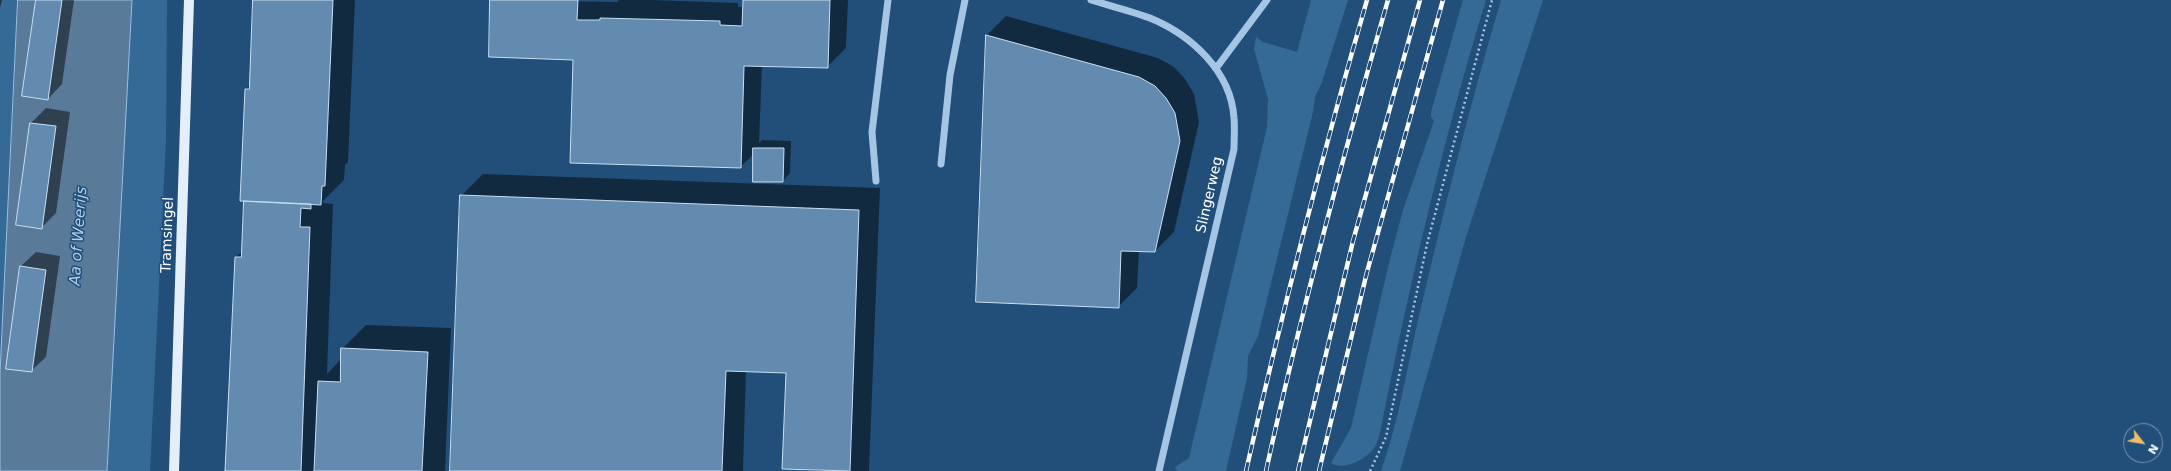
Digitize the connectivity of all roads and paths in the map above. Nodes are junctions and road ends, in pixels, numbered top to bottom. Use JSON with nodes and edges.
{"nodes":[{"id":1,"x":189,"y":0,"type":"edge"},
{"id":2,"x":888,"y":0,"type":"edge"},
{"id":3,"x":965,"y":0,"type":"edge"},
{"id":4,"x":1092,"y":0,"type":"edge"},
{"id":5,"x":1267,"y":0,"type":"edge"},
{"id":6,"x":1492,"y":0,"type":"edge"},
{"id":7,"x":1217,"y":67,"type":"junction"},
{"id":8,"x":941,"y":164,"type":"dead end"},
{"id":9,"x":876,"y":182,"type":"dead end"},
{"id":10,"x":174,"y":471,"type":"edge"},
{"id":11,"x":1159,"y":471,"type":"edge"},
{"id":12,"x":1370,"y":471,"type":"edge"}],
"edges":[{"from":1,"to":10,"type":"main road","name":"Tramsingel"},
{"from":2,"to":9,"type":"street"},
{"from":3,"to":8,"type":"street"},
{"from":4,"to":7,"type":"street","name":"Slingerweg"},
{"from":5,"to":7,"type":"street"},
{"from":6,"to":12,"type":"path"},
{"from":7,"to":11,"type":"street","name":"Slingerweg"}]}
